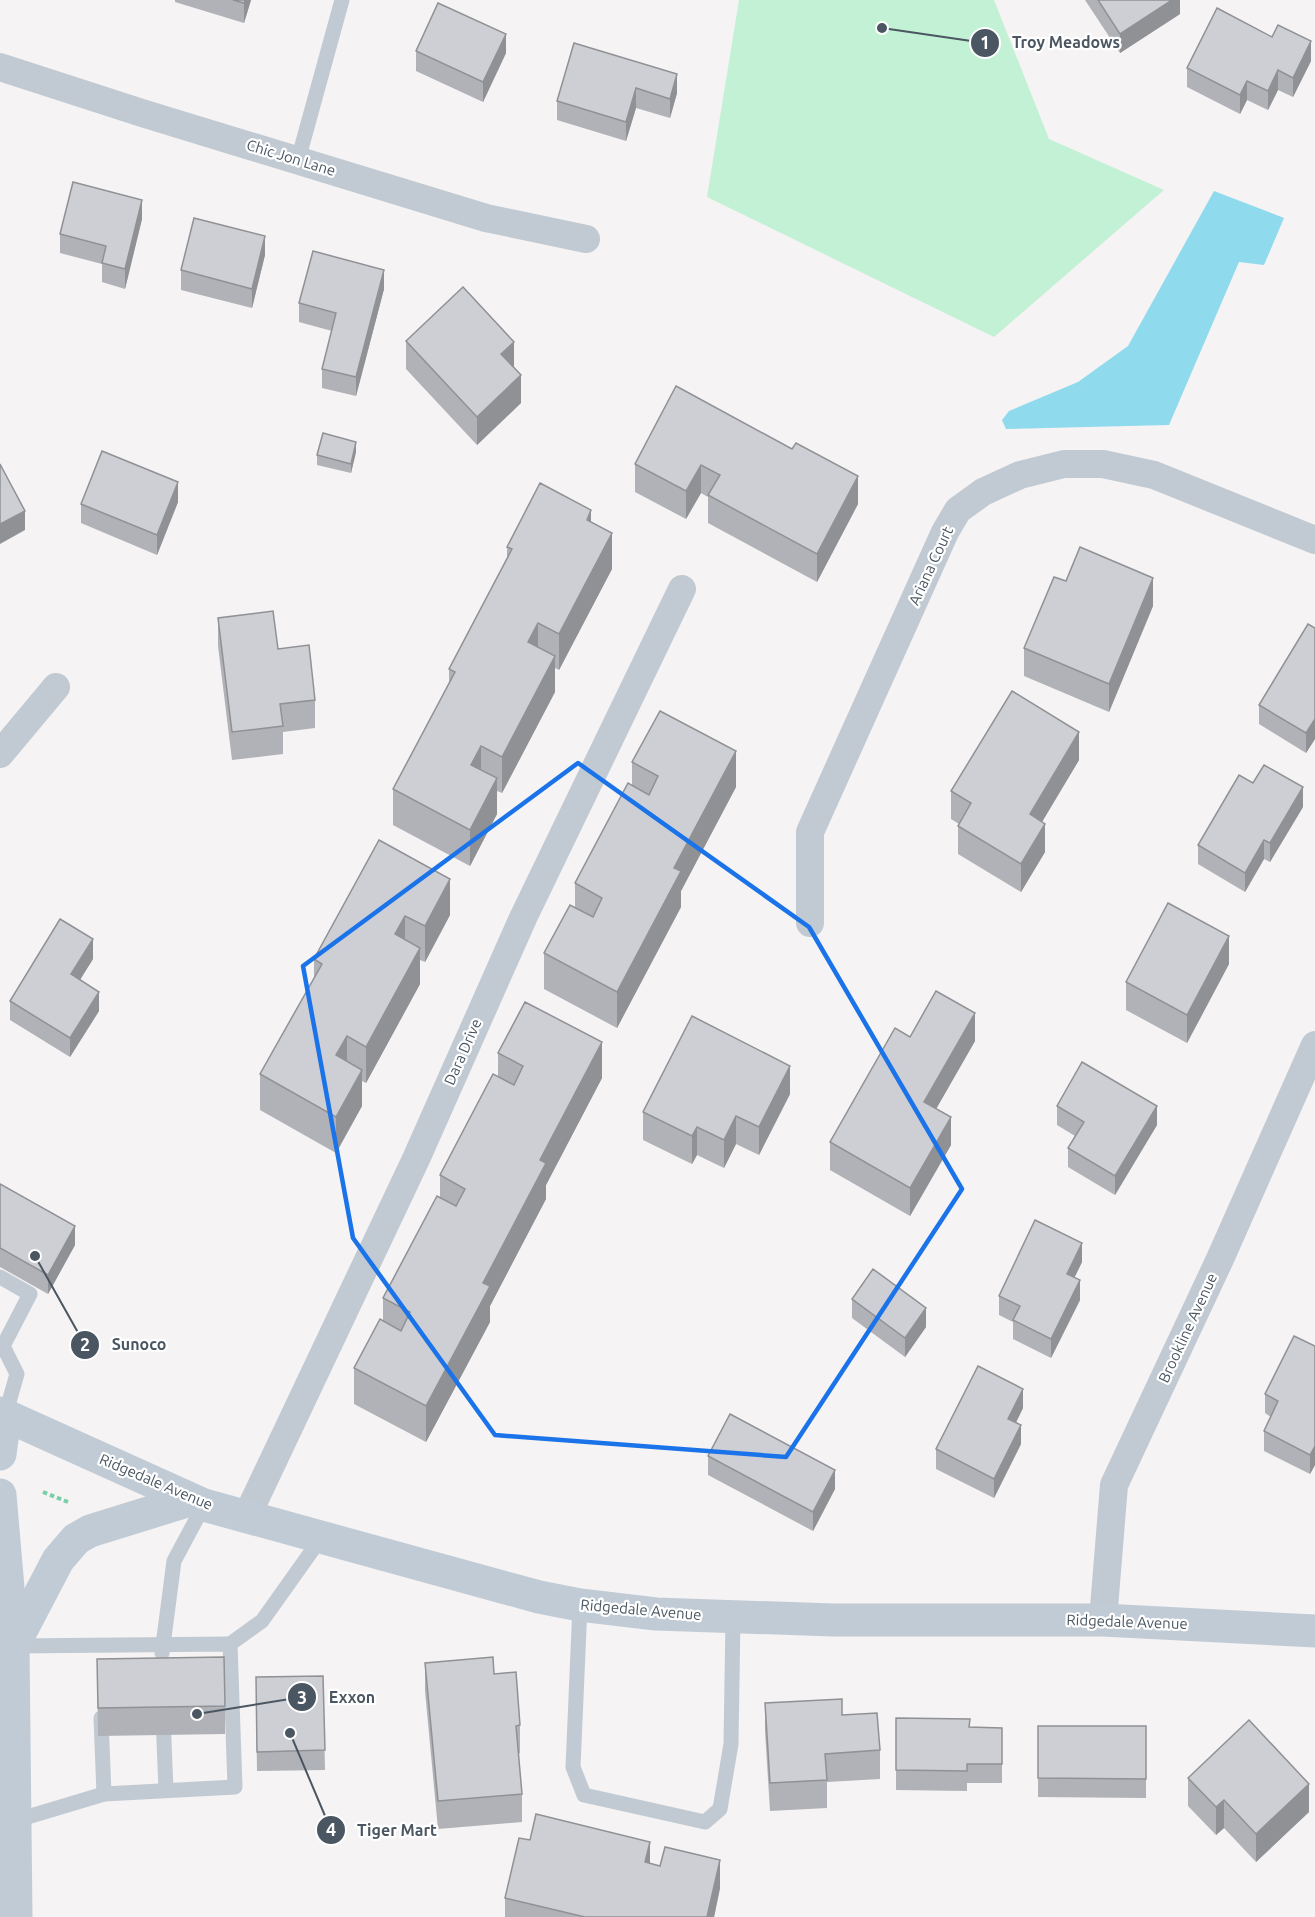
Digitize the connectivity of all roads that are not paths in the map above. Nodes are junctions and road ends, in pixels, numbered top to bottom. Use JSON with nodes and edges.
{"nodes":[{"id":1,"x":342,"y":0,"type":"edge"},
{"id":2,"x":0,"y":67,"type":"edge"},
{"id":3,"x":298,"y":160,"type":"junction"},
{"id":4,"x":586,"y":239,"type":"dead end"},
{"id":5,"x":1304,"y":535,"type":"edge"},
{"id":6,"x":682,"y":589,"type":"dead end"},
{"id":7,"x":56,"y":687,"type":"dead end"},
{"id":8,"x":0,"y":754,"type":"edge"},
{"id":9,"x":810,"y":922,"type":"dead end"},
{"id":10,"x":1315,"y":1045,"type":"edge"},
{"id":11,"x":0,"y":1277,"type":"edge"},
{"id":12,"x":1,"y":1346,"type":"edge"},
{"id":13,"x":2,"y":1414,"type":"edge"},
{"id":14,"x":0,"y":1454,"type":"edge"},
{"id":15,"x":0,"y":1495,"type":"edge"},
{"id":16,"x":197,"y":1502,"type":"junction"},
{"id":17,"x":246,"y":1518,"type":"junction"},
{"id":18,"x":321,"y":1538,"type":"junction"},
{"id":19,"x":580,"y":1605,"type":"junction"},
{"id":20,"x":733,"y":1617,"type":"junction"},
{"id":21,"x":1103,"y":1620,"type":"junction"},
{"id":22,"x":1315,"y":1631,"type":"edge"},
{"id":23,"x":230,"y":1644,"type":"junction"},
{"id":24,"x":161,"y":1645,"type":"junction"},
{"id":25,"x":13,"y":1646,"type":"junction"},
{"id":26,"x":162,"y":1668,"type":"edge"},
{"id":27,"x":163,"y":1701,"type":"edge"},
{"id":28,"x":100,"y":1703,"type":"edge"},
{"id":29,"x":166,"y":1790,"type":"junction"},
{"id":30,"x":104,"y":1794,"type":"junction"},
{"id":31,"x":14,"y":1821,"type":"junction"},
{"id":32,"x":16,"y":1917,"type":"edge"}],
"edges":[{"from":1,"to":3,"type":"lane"},
{"from":2,"to":3,"type":"street","name":"Chic Jon Lane"},
{"from":3,"to":4,"type":"street","name":"Chic Jon Lane"},
{"from":5,"to":9,"type":"street","name":"Ariana Court"},
{"from":6,"to":17,"type":"street","name":"Dara Drive"},
{"from":7,"to":8,"type":"street"},
{"from":10,"to":21,"type":"street","name":"Brookline Avenue"},
{"from":11,"to":12,"type":"lane"},
{"from":12,"to":13,"type":"lane"},
{"from":13,"to":14,"type":"main road"},
{"from":13,"to":16,"type":"main road","name":"Ridgedale Avenue"},
{"from":15,"to":25,"type":"main road"},
{"from":16,"to":17,"type":"main road","name":"Ridgedale Avenue"},
{"from":16,"to":24,"type":"lane"},
{"from":16,"to":25,"type":"main road"},
{"from":17,"to":18,"type":"main road","name":"Ridgedale Avenue"},
{"from":18,"to":19,"type":"main road","name":"Ridgedale Avenue"},
{"from":18,"to":23,"type":"lane"},
{"from":19,"to":20,"type":"main road","name":"Ridgedale Avenue"},
{"from":19,"to":20,"type":"lane"},
{"from":20,"to":21,"type":"main road","name":"Ridgedale Avenue"},
{"from":21,"to":22,"type":"main road","name":"Ridgedale Avenue"},
{"from":23,"to":24,"type":"lane"},
{"from":23,"to":29,"type":"lane"},
{"from":24,"to":25,"type":"lane"},
{"from":24,"to":26,"type":"lane"},
{"from":25,"to":31,"type":"main road"},
{"from":27,"to":29,"type":"lane"},
{"from":28,"to":30,"type":"lane"},
{"from":29,"to":30,"type":"lane"},
{"from":30,"to":31,"type":"lane"},
{"from":31,"to":32,"type":"main road"}]}
